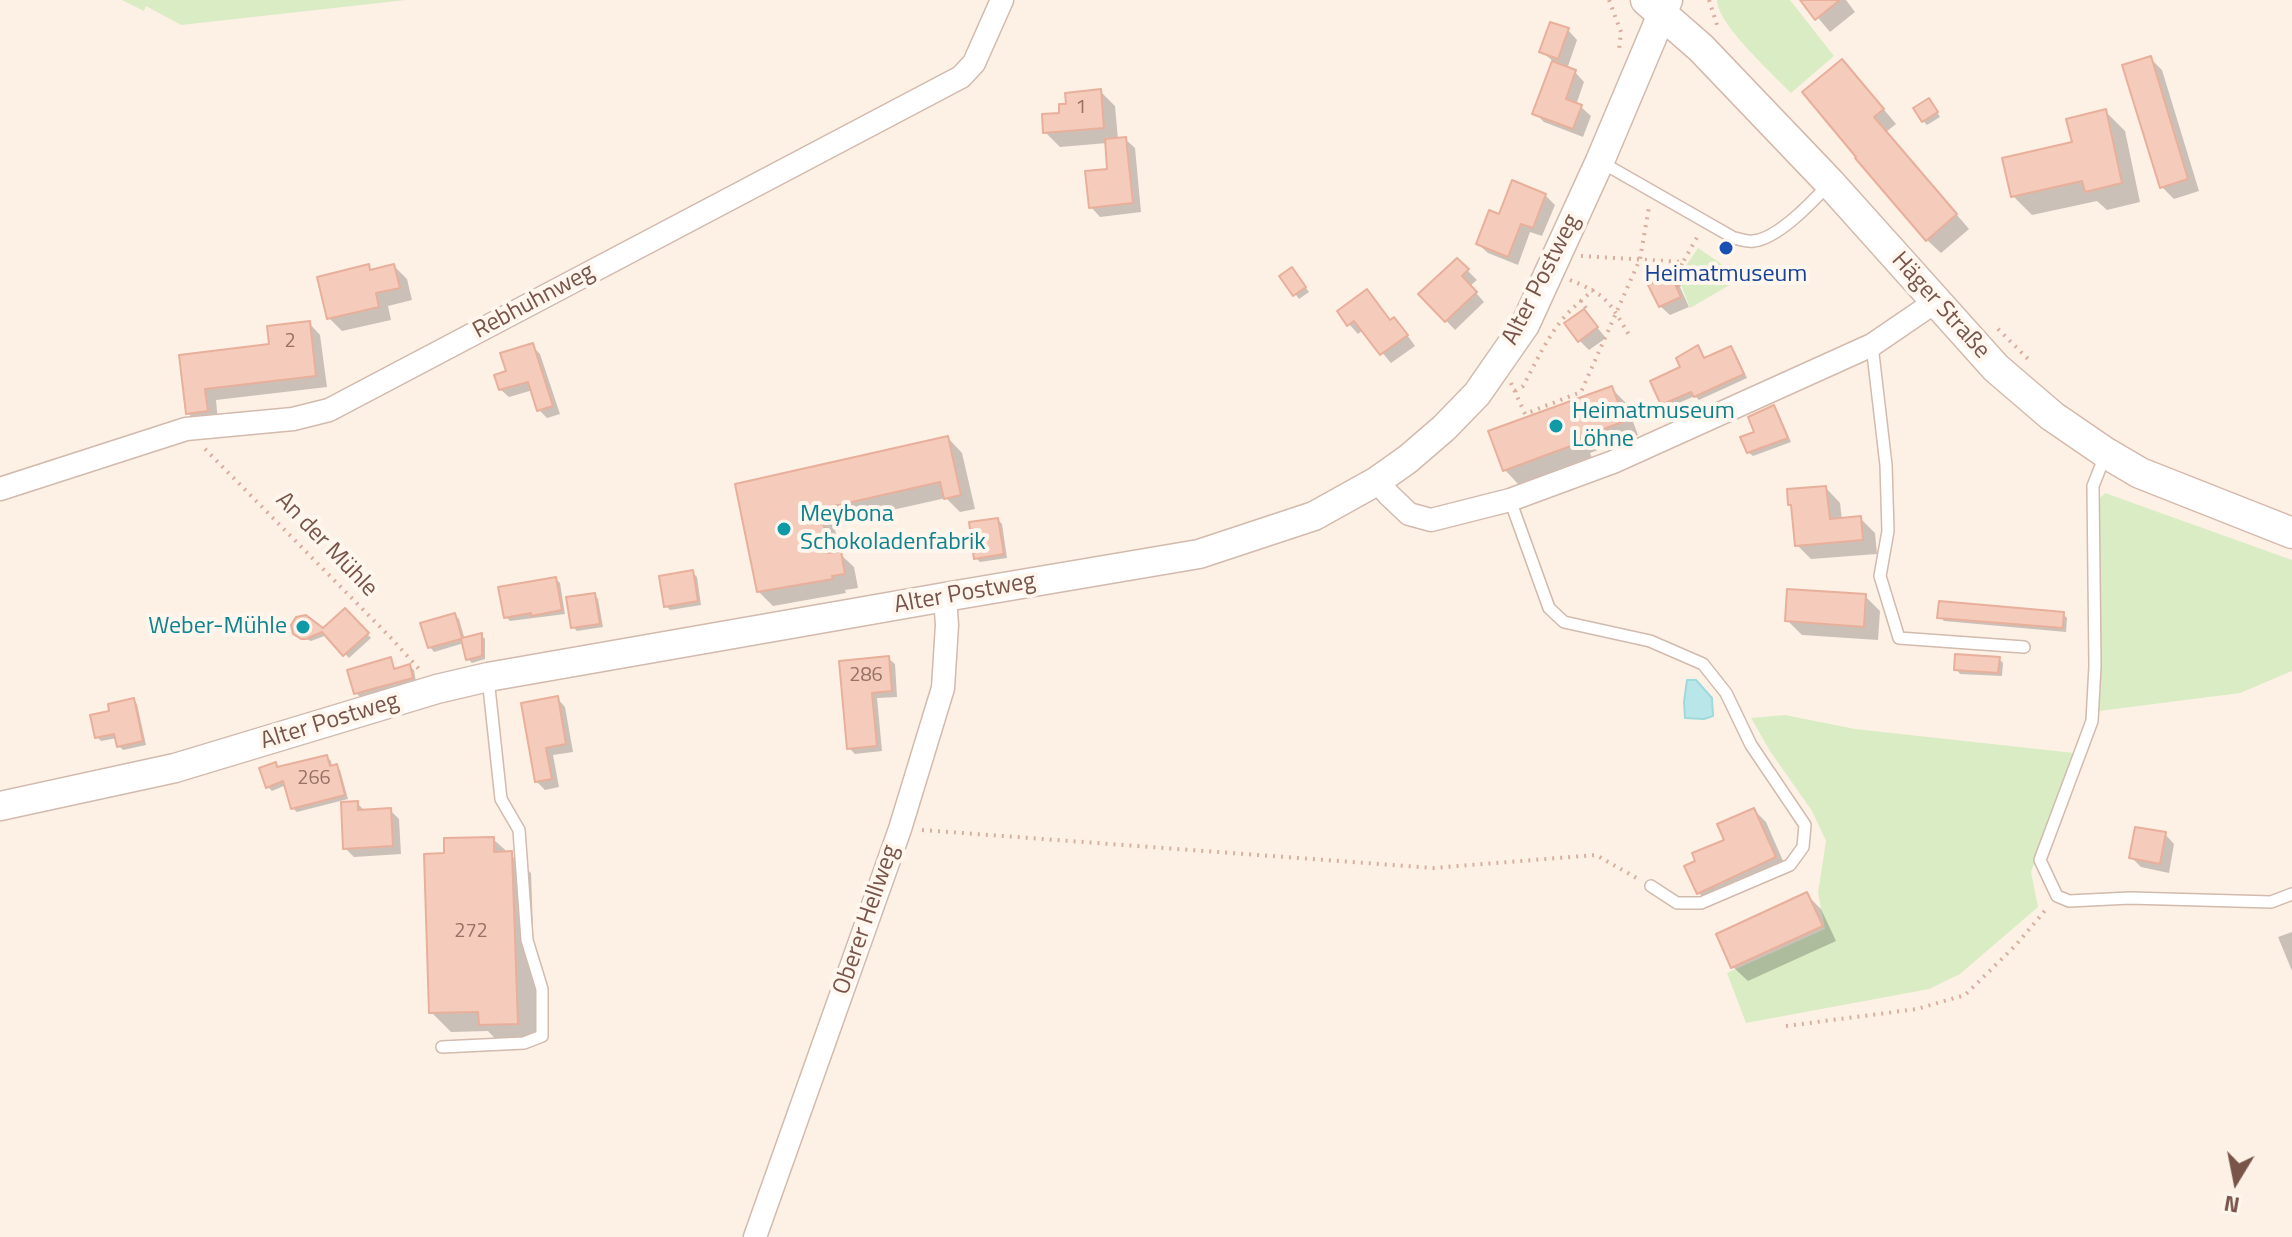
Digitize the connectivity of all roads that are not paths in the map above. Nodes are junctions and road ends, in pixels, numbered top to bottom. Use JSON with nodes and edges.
{"nodes":[{"id":1,"x":1002,"y":0,"type":"edge"},
{"id":2,"x":1659,"y":4,"type":"edge"},
{"id":3,"x":1600,"y":161,"type":"junction"},
{"id":4,"x":1830,"y":183,"type":"junction"},
{"id":5,"x":1935,"y":302,"type":"junction"},
{"id":6,"x":1872,"y":345,"type":"junction"},
{"id":7,"x":2106,"y":453,"type":"junction"},
{"id":8,"x":1377,"y":481,"type":"junction"},
{"id":9,"x":0,"y":489,"type":"edge"},
{"id":10,"x":1510,"y":500,"type":"junction"},
{"id":11,"x":2292,"y":533,"type":"edge"},
{"id":12,"x":945,"y":597,"type":"junction"},
{"id":13,"x":2024,"y":647,"type":"dead end"},
{"id":14,"x":488,"y":677,"type":"junction"},
{"id":15,"x":0,"y":806,"type":"edge"},
{"id":16,"x":1651,"y":886,"type":"road end"},
{"id":17,"x":2292,"y":894,"type":"edge"},
{"id":18,"x":442,"y":1047,"type":"dead end"},
{"id":19,"x":755,"y":1237,"type":"edge"}],
"edges":[{"from":1,"to":9,"type":"street","name":"Rebhuhnweg"},
{"from":2,"to":3,"type":"street","name":"Alter Postweg"},
{"from":2,"to":4,"type":"main road","name":"Häger Straße"},
{"from":3,"to":4,"type":"lane"},
{"from":3,"to":8,"type":"street","name":"Alter Postweg"},
{"from":4,"to":5,"type":"main road","name":"Häger Straße"},
{"from":5,"to":6,"type":"street"},
{"from":5,"to":7,"type":"main road","name":"Häger Straße"},
{"from":6,"to":10,"type":"street"},
{"from":6,"to":13,"type":"lane"},
{"from":7,"to":11,"type":"main road","name":"Häger Straße"},
{"from":7,"to":17,"type":"lane"},
{"from":8,"to":10,"type":"street"},
{"from":8,"to":12,"type":"street","name":"Alter Postweg"},
{"from":10,"to":16,"type":"lane"},
{"from":12,"to":14,"type":"street","name":"Alter Postweg"},
{"from":12,"to":19,"type":"street","name":"Oberer Hellweg"},
{"from":14,"to":15,"type":"street","name":"Alter Postweg"},
{"from":14,"to":18,"type":"lane"}]}
